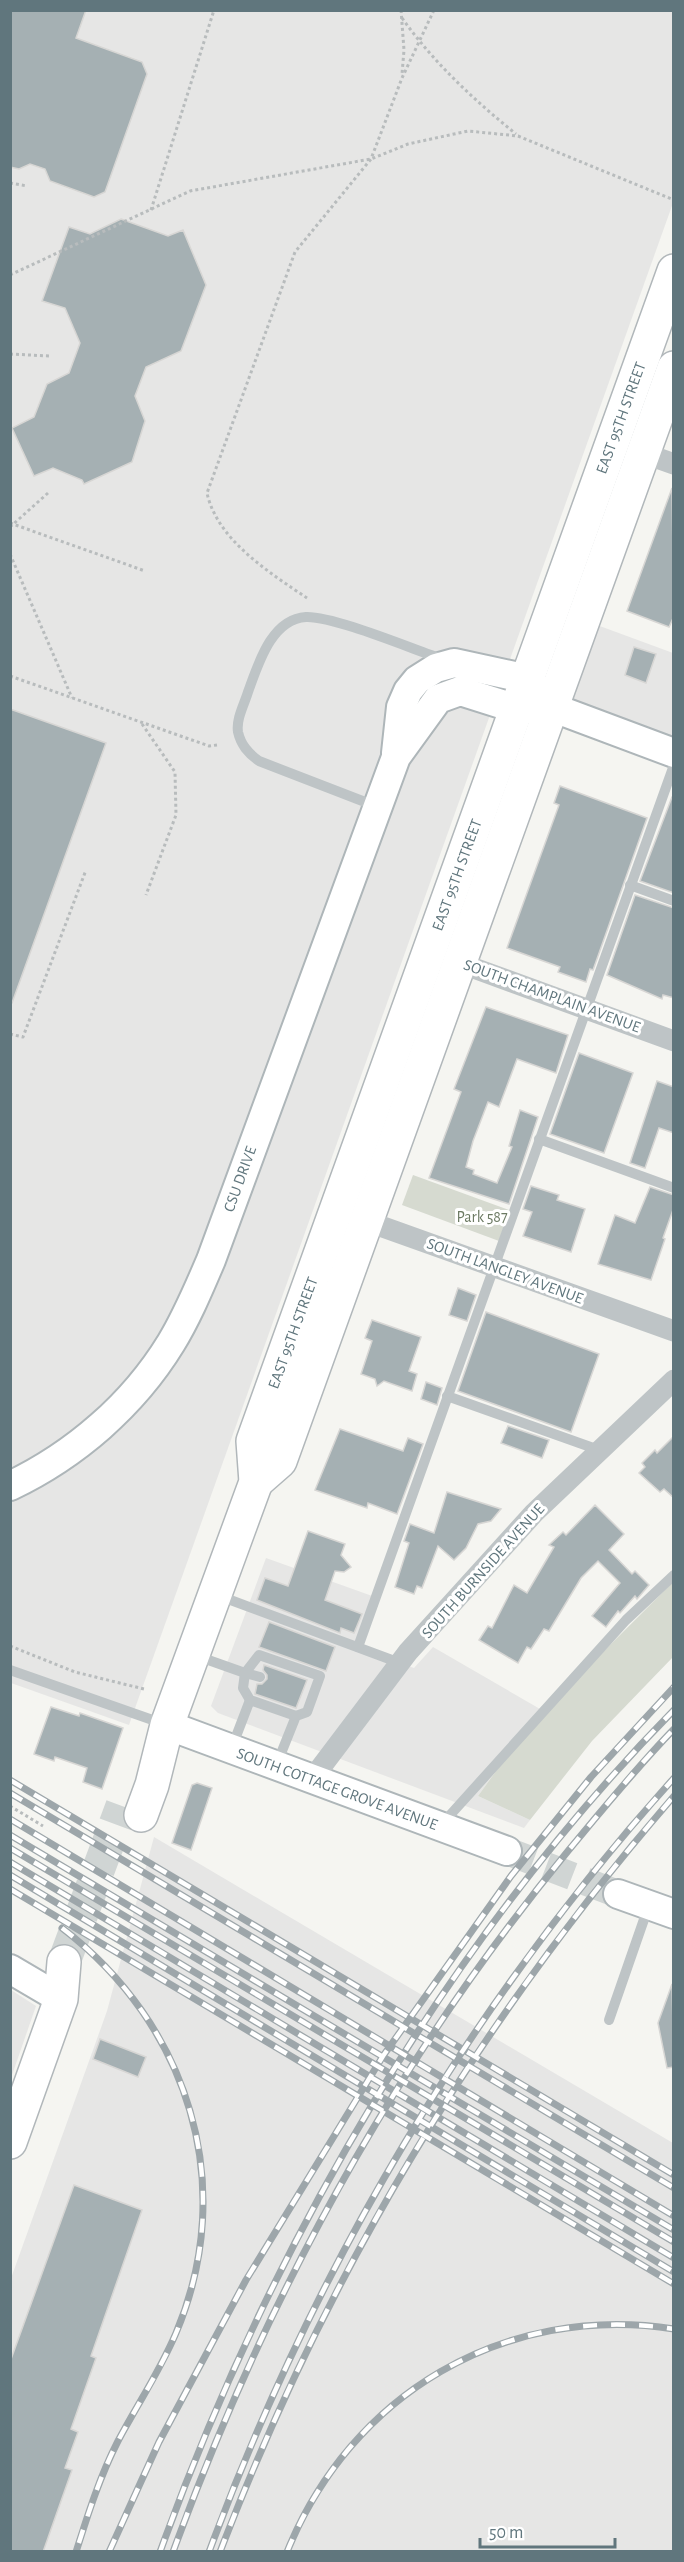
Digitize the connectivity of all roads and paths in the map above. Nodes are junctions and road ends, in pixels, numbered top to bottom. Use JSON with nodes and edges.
{"nodes":[{"id":1,"x":214,"y":10,"type":"edge"},
{"id":2,"x":401,"y":10,"type":"edge"},
{"id":3,"x":434,"y":10,"type":"edge"},
{"id":4,"x":402,"y":18,"type":"junction"},
{"id":5,"x":419,"y":42,"type":"junction"},
{"id":6,"x":402,"y":78,"type":"junction"},
{"id":7,"x":518,"y":136,"type":"junction"},
{"id":8,"x":371,"y":159,"type":"junction"},
{"id":9,"x":10,"y":183,"type":"edge"},
{"id":10,"x":27,"y":186,"type":"dead end"},
{"id":11,"x":674,"y":200,"type":"edge"},
{"id":12,"x":151,"y":210,"type":"junction"},
{"id":13,"x":674,"y":271,"type":"edge"},
{"id":14,"x":10,"y":275,"type":"edge"},
{"id":15,"x":10,"y":354,"type":"edge"},
{"id":16,"x":49,"y":356,"type":"dead end"},
{"id":17,"x":674,"y":368,"type":"edge"},
{"id":18,"x":613,"y":442,"type":"junction"},
{"id":19,"x":643,"y":453,"type":"junction"},
{"id":20,"x":674,"y":464,"type":"edge"},
{"id":21,"x":48,"y":493,"type":"dead end"},
{"id":22,"x":12,"y":524,"type":"edge"},
{"id":23,"x":10,"y":554,"type":"edge"},
{"id":24,"x":145,"y":571,"type":"dead end"},
{"id":25,"x":307,"y":598,"type":"dead end"},
{"id":26,"x":454,"y":663,"type":"junction"},
{"id":27,"x":10,"y":676,"type":"edge"},
{"id":28,"x":523,"y":694,"type":"junction"},
{"id":29,"x":72,"y":698,"type":"junction"},
{"id":30,"x":551,"y":707,"type":"junction"},
{"id":31,"x":141,"y":722,"type":"junction"},
{"id":32,"x":218,"y":745,"type":"dead end"},
{"id":33,"x":674,"y":753,"type":"edge"},
{"id":34,"x":396,"y":757,"type":"junction"},
{"id":35,"x":674,"y":765,"type":"edge"},
{"id":36,"x":378,"y":807,"type":"junction"},
{"id":37,"x":86,"y":870,"type":"dead end"},
{"id":38,"x":630,"y":885,"type":"junction"},
{"id":39,"x":146,"y":895,"type":"dead end"},
{"id":40,"x":674,"y":901,"type":"edge"},
{"id":41,"x":430,"y":952,"type":"junction"},
{"id":42,"x":460,"y":963,"type":"junction"},
{"id":43,"x":586,"y":1008,"type":"junction"},
{"id":44,"x":10,"y":1034,"type":"edge"},
{"id":45,"x":674,"y":1041,"type":"edge"},
{"id":46,"x":539,"y":1139,"type":"junction"},
{"id":47,"x":674,"y":1188,"type":"edge"},
{"id":48,"x":351,"y":1216,"type":"junction"},
{"id":49,"x":494,"y":1266,"type":"junction"},
{"id":50,"x":674,"y":1332,"type":"edge"},
{"id":51,"x":674,"y":1380,"type":"edge"},
{"id":52,"x":447,"y":1396,"type":"junction"},
{"id":53,"x":599,"y":1450,"type":"junction"},
{"id":54,"x":10,"y":1486,"type":"edge"},
{"id":55,"x":674,"y":1575,"type":"edge"},
{"id":56,"x":215,"y":1594,"type":"junction"},
{"id":57,"x":10,"y":1646,"type":"edge"},
{"id":58,"x":357,"y":1647,"type":"junction"},
{"id":59,"x":193,"y":1654,"type":"junction"},
{"id":60,"x":400,"y":1663,"type":"junction"},
{"id":61,"x":10,"y":1670,"type":"edge"},
{"id":62,"x":245,"y":1672,"type":"junction"},
{"id":63,"x":260,"y":1677,"type":"dead end"},
{"id":64,"x":144,"y":1689,"type":"dead end"},
{"id":65,"x":250,"y":1700,"type":"junction"},
{"id":66,"x":296,"y":1716,"type":"junction"},
{"id":67,"x":167,"y":1725,"type":"junction"},
{"id":68,"x":231,"y":1749,"type":"junction"},
{"id":69,"x":276,"y":1766,"type":"junction"},
{"id":70,"x":312,"y":1779,"type":"junction"},
{"id":71,"x":10,"y":1806,"type":"edge"},
{"id":72,"x":131,"y":1810,"type":"tunnel mouth"},
{"id":73,"x":43,"y":1826,"type":"dead end"},
{"id":74,"x":440,"y":1827,"type":"junction"},
{"id":75,"x":507,"y":1851,"type":"tunnel mouth"},
{"id":76,"x":618,"y":1894,"type":"tunnel mouth"},
{"id":77,"x":661,"y":1909,"type":"edge"},
{"id":78,"x":73,"y":1967,"type":"tunnel mouth"},
{"id":79,"x":10,"y":1969,"type":"edge"},
{"id":80,"x":61,"y":1998,"type":"junction"},
{"id":81,"x":609,"y":2020,"type":"dead end"},
{"id":82,"x":10,"y":2142,"type":"edge"}],
"edges":[{"from":1,"to":12,"type":"path"},
{"from":2,"to":4,"type":"path"},
{"from":3,"to":5,"type":"path"},
{"from":4,"to":5,"type":"path"},
{"from":4,"to":6,"type":"path"},
{"from":5,"to":6,"type":"path"},
{"from":5,"to":7,"type":"path"},
{"from":6,"to":8,"type":"path"},
{"from":7,"to":8,"type":"path"},
{"from":7,"to":11,"type":"path"},
{"from":8,"to":12,"type":"path"},
{"from":8,"to":25,"type":"path"},
{"from":9,"to":10,"type":"path"},
{"from":12,"to":14,"type":"path"},
{"from":13,"to":18,"type":"main road","name":"EAST 95TH STREET"},
{"from":15,"to":16,"type":"path"},
{"from":17,"to":19,"type":"main road","name":"EAST 95TH STREET"},
{"from":18,"to":19,"type":"street"},
{"from":18,"to":28,"type":"main road","name":"EAST 95TH STREET"},
{"from":19,"to":20,"type":"street"},
{"from":19,"to":30,"type":"main road","name":"EAST 95TH STREET"},
{"from":21,"to":22,"type":"path"},
{"from":22,"to":24,"type":"path"},
{"from":23,"to":29,"type":"path"},
{"from":26,"to":28,"type":"street"},
{"from":26,"to":34,"type":"street"},
{"from":26,"to":36,"type":"lane"},
{"from":27,"to":29,"type":"path"},
{"from":28,"to":30,"type":"street"},
{"from":28,"to":34,"type":"street"},
{"from":28,"to":41,"type":"main road","name":"EAST 95TH STREET"},
{"from":29,"to":31,"type":"path"},
{"from":30,"to":33,"type":"street"},
{"from":30,"to":42,"type":"main road","name":"EAST 95TH STREET"},
{"from":31,"to":32,"type":"path"},
{"from":31,"to":39,"type":"path"},
{"from":34,"to":36,"type":"street","name":"CSU DRIVE"},
{"from":35,"to":38,"type":"lane"},
{"from":36,"to":54,"type":"street","name":"CSU DRIVE"},
{"from":37,"to":44,"type":"path"},
{"from":38,"to":40,"type":"lane"},
{"from":38,"to":43,"type":"lane"},
{"from":41,"to":42,"type":"street","name":"SOUTH CHAMPLAIN AVENUE"},
{"from":41,"to":48,"type":"main road","name":"EAST 95TH STREET"},
{"from":42,"to":43,"type":"street","name":"SOUTH CHAMPLAIN AVENUE"},
{"from":42,"to":48,"type":"main road","name":"EAST 95TH STREET"},
{"from":43,"to":45,"type":"street","name":"SOUTH CHAMPLAIN AVENUE"},
{"from":43,"to":46,"type":"lane"},
{"from":46,"to":47,"type":"lane"},
{"from":46,"to":49,"type":"lane"},
{"from":48,"to":49,"type":"street","name":"SOUTH LANGLEY AVENUE"},
{"from":48,"to":56,"type":"main road","name":"EAST 95TH STREET"},
{"from":49,"to":50,"type":"street","name":"SOUTH LANGLEY AVENUE"},
{"from":49,"to":52,"type":"lane"},
{"from":51,"to":53,"type":"street","name":"SOUTH BURNSIDE AVENUE"},
{"from":52,"to":53,"type":"lane"},
{"from":52,"to":58,"type":"lane"},
{"from":53,"to":60,"type":"street","name":"SOUTH BURNSIDE AVENUE"},
{"from":55,"to":74,"type":"lane"},
{"from":56,"to":58,"type":"lane"},
{"from":56,"to":59,"type":"main road","name":"EAST 95TH STREET"},
{"from":57,"to":64,"type":"path"},
{"from":58,"to":60,"type":"lane"},
{"from":59,"to":62,"type":"lane"},
{"from":59,"to":67,"type":"main road","name":"EAST 95TH STREET"},
{"from":60,"to":70,"type":"street","name":"SOUTH BURNSIDE AVENUE"},
{"from":61,"to":67,"type":"lane"},
{"from":62,"to":63,"type":"lane"},
{"from":62,"to":65,"type":"lane"},
{"from":62,"to":66,"type":"lane"},
{"from":65,"to":66,"type":"lane"},
{"from":65,"to":68,"type":"lane"},
{"from":66,"to":69,"type":"lane"},
{"from":67,"to":68,"type":"street","name":"SOUTH COTTAGE GROVE AVENUE"},
{"from":67,"to":72,"type":"main road","name":"EAST 95TH STREET"},
{"from":68,"to":69,"type":"street","name":"SOUTH COTTAGE GROVE AVENUE"},
{"from":69,"to":70,"type":"street","name":"SOUTH COTTAGE GROVE AVENUE"},
{"from":70,"to":74,"type":"street","name":"SOUTH COTTAGE GROVE AVENUE"},
{"from":71,"to":73,"type":"path"},
{"from":74,"to":75,"type":"street","name":"SOUTH COTTAGE GROVE AVENUE"},
{"from":76,"to":77,"type":"street"},
{"from":77,"to":81,"type":"lane"},
{"from":78,"to":80,"type":"main road"},
{"from":79,"to":80,"type":"street"},
{"from":80,"to":82,"type":"main road"}]}
